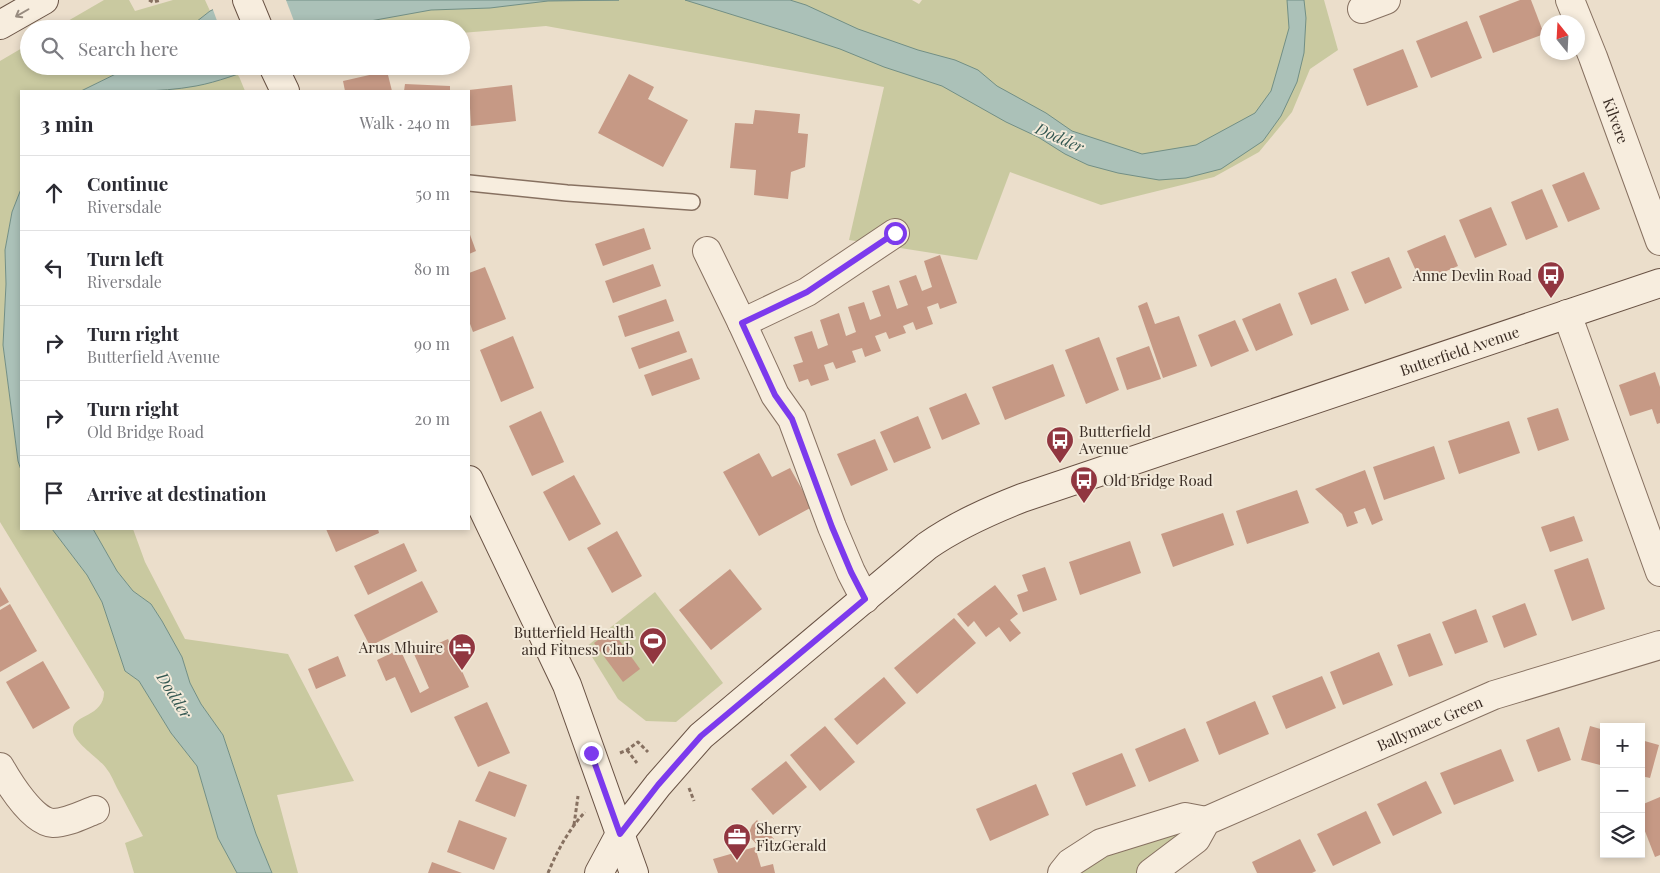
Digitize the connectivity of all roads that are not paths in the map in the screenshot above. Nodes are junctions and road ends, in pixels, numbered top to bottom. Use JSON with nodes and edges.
{"nodes":[{"id":1,"x":44,"y":0,"type":"edge"},
{"id":2,"x":247,"y":0,"type":"edge"},
{"id":3,"x":1570,"y":0,"type":"edge"},
{"id":4,"x":255,"y":20,"type":"edge"},
{"id":5,"x":0,"y":25,"type":"edge"},
{"id":6,"x":470,"y":182,"type":"edge"},
{"id":7,"x":692,"y":202,"type":"dead end"},
{"id":8,"x":895,"y":233,"type":"dead end"},
{"id":9,"x":1660,"y":241,"type":"edge"},
{"id":10,"x":707,"y":251,"type":"dead end"},
{"id":11,"x":1660,"y":283,"type":"edge"},
{"id":12,"x":1567,"y":314,"type":"junction"},
{"id":13,"x":742,"y":323,"type":"junction"},
{"id":14,"x":470,"y":482,"type":"edge"},
{"id":15,"x":1660,"y":572,"type":"edge"},
{"id":16,"x":865,"y":599,"type":"junction"},
{"id":17,"x":1660,"y":645,"type":"edge"},
{"id":18,"x":0,"y":767,"type":"edge"},
{"id":19,"x":95,"y":810,"type":"dead end"},
{"id":20,"x":1206,"y":821,"type":"junction"},
{"id":21,"x":620,"y":834,"type":"junction"},
{"id":22,"x":599,"y":873,"type":"edge"},
{"id":23,"x":634,"y":873,"type":"edge"},
{"id":24,"x":1062,"y":873,"type":"edge"},
{"id":25,"x":1151,"y":873,"type":"edge"}],
"edges":[{"from":1,"to":5,"type":"street","one_way":true},
{"from":2,"to":4,"type":"street"},
{"from":3,"to":9,"type":"street","name":"Kilvere"},
{"from":6,"to":7,"type":"lane"},
{"from":8,"to":13,"type":"street"},
{"from":10,"to":13,"type":"street"},
{"from":11,"to":12,"type":"street","name":"Butterfield Avenue"},
{"from":12,"to":15,"type":"street"},
{"from":12,"to":16,"type":"street","name":"Butterfield Avenue"},
{"from":13,"to":16,"type":"street"},
{"from":14,"to":21,"type":"street"},
{"from":16,"to":21,"type":"street","name":"Butterfield Avenue"},
{"from":17,"to":20,"type":"street","name":"Ballymace Green"},
{"from":18,"to":19,"type":"street"},
{"from":20,"to":24,"type":"street"},
{"from":20,"to":25,"type":"street"},
{"from":21,"to":22,"type":"street","name":"Butterfield Avenue"},
{"from":21,"to":23,"type":"street"}]}
